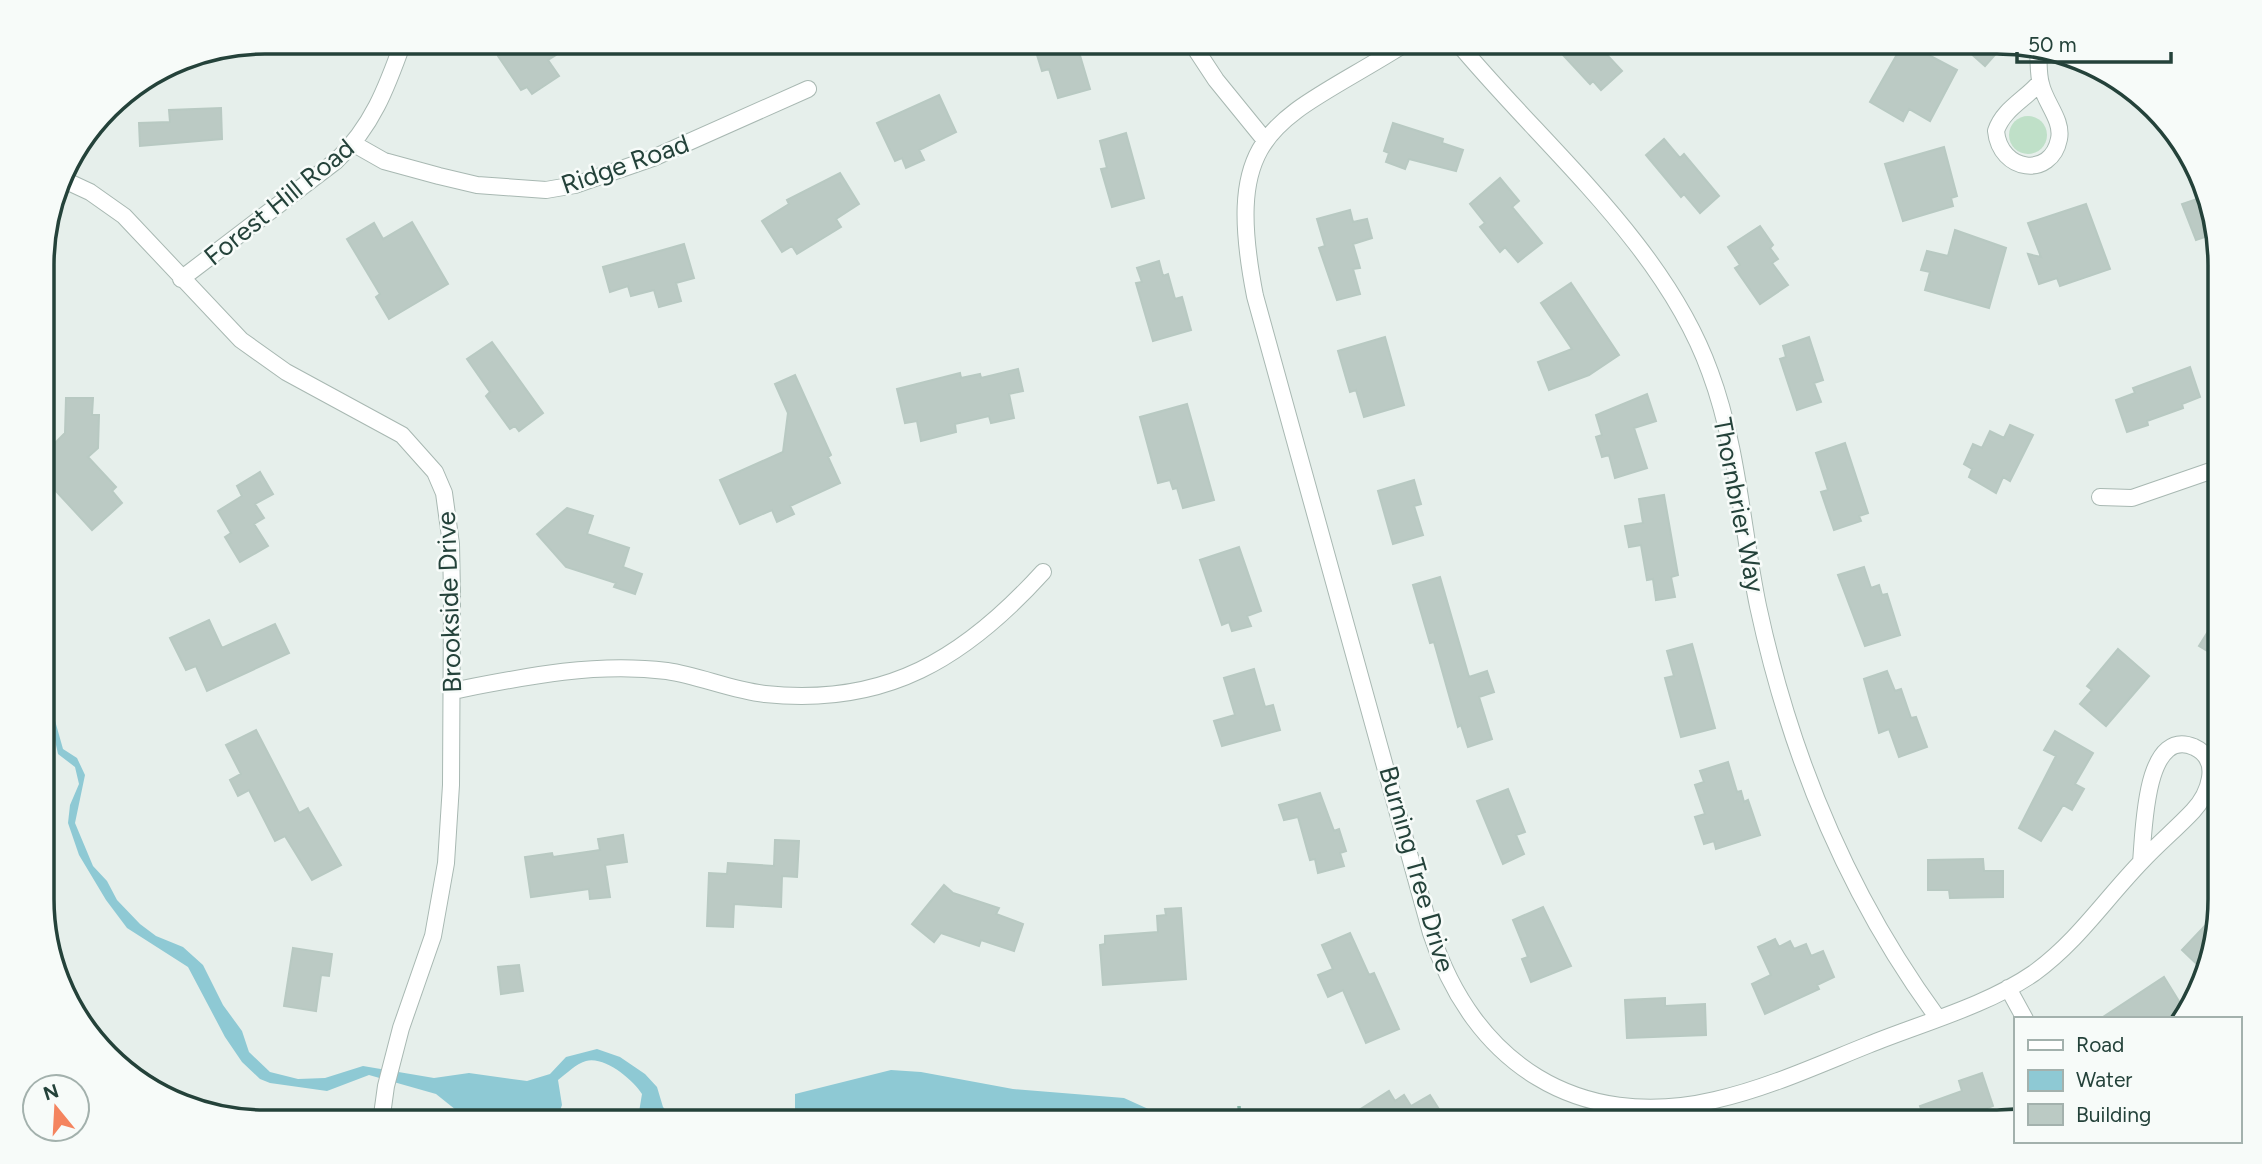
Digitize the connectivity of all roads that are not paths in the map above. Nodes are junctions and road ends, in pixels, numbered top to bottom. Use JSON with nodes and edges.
{"nodes":[{"id":1,"x":1199,"y":54,"type":"edge"},
{"id":2,"x":1388,"y":54,"type":"edge"},
{"id":3,"x":1468,"y":54,"type":"edge"},
{"id":4,"x":398,"y":55,"type":"edge"},
{"id":5,"x":2038,"y":58,"type":"edge"},
{"id":6,"x":2040,"y":82,"type":"junction"},
{"id":7,"x":808,"y":89,"type":"dead end"},
{"id":8,"x":1264,"y":139,"type":"junction"},
{"id":9,"x":355,"y":144,"type":"junction"},
{"id":10,"x":71,"y":183,"type":"edge"},
{"id":11,"x":181,"y":279,"type":"junction"},
{"id":12,"x":2208,"y":472,"type":"edge"},
{"id":13,"x":2100,"y":497,"type":"dead end"},
{"id":14,"x":1043,"y":572,"type":"dead end"},
{"id":15,"x":452,"y":691,"type":"junction"},
{"id":16,"x":2208,"y":767,"type":"edge"},
{"id":17,"x":2208,"y":786,"type":"edge"},
{"id":18,"x":2141,"y":862,"type":"junction"},
{"id":19,"x":2008,"y":988,"type":"junction"},
{"id":20,"x":1937,"y":1017,"type":"junction"},
{"id":21,"x":2024,"y":1017,"type":"edge"},
{"id":22,"x":383,"y":1110,"type":"edge"}],
"edges":[{"from":1,"to":8,"type":"street"},
{"from":2,"to":8,"type":"street","name":"Burning Tree Drive"},
{"from":3,"to":20,"type":"street","name":"Thornbrier Way"},
{"from":4,"to":9,"type":"street","name":"Forest Hill Road"},
{"from":5,"to":6,"type":"street"},
{"from":6,"to":6,"type":"street"},
{"from":7,"to":9,"type":"street","name":"Ridge Road"},
{"from":8,"to":20,"type":"street","name":"Burning Tree Drive"},
{"from":9,"to":11,"type":"street","name":"Forest Hill Road"},
{"from":10,"to":11,"type":"street","name":"Brookside Drive"},
{"from":11,"to":15,"type":"street","name":"Brookside Drive"},
{"from":12,"to":13,"type":"street"},
{"from":14,"to":15,"type":"street"},
{"from":15,"to":22,"type":"street","name":"Brookside Drive"},
{"from":16,"to":18,"type":"street","name":"Burning Tree Drive"},
{"from":17,"to":18,"type":"street","name":"Burning Tree Drive"},
{"from":18,"to":19,"type":"street","name":"Burning Tree Drive"},
{"from":19,"to":20,"type":"street","name":"Burning Tree Drive"},
{"from":19,"to":21,"type":"street"}]}
